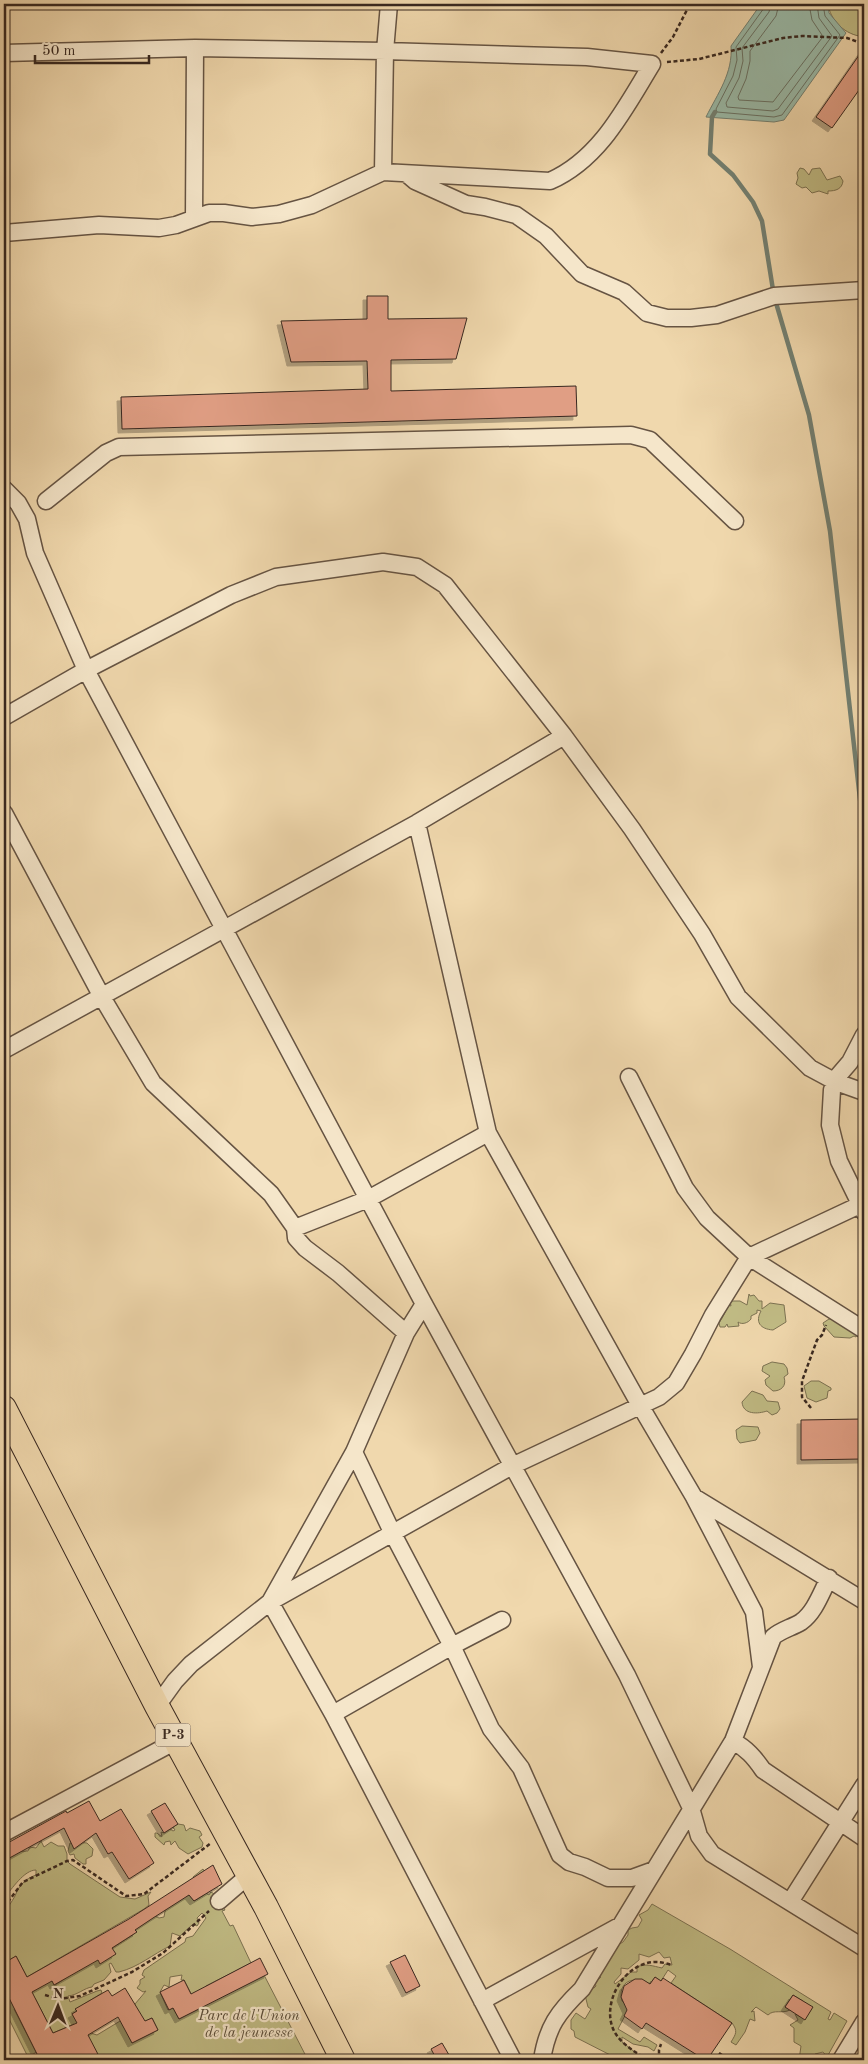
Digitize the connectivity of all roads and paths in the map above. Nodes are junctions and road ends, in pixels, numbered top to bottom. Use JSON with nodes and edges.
{"nodes":[{"id":1,"x":389,"y":4,"type":"edge"},
{"id":2,"x":690,"y":4,"type":"edge"},
{"id":3,"x":864,"y":44,"type":"edge"},
{"id":4,"x":195,"y":48,"type":"junction"},
{"id":5,"x":385,"y":51,"type":"junction"},
{"id":6,"x":4,"y":53,"type":"edge"},
{"id":7,"x":652,"y":64,"type":"junction"},
{"id":8,"x":383,"y":172,"type":"junction"},
{"id":9,"x":406,"y":173,"type":"junction"},
{"id":10,"x":194,"y":218,"type":"junction"},
{"id":11,"x":4,"y":233,"type":"edge"},
{"id":12,"x":864,"y":290,"type":"edge"},
{"id":13,"x":4,"y":489,"type":"edge"},
{"id":14,"x":46,"y":501,"type":"junction"},
{"id":15,"x":18,"y":503,"type":"junction"},
{"id":16,"x":735,"y":521,"type":"dead end"},
{"id":17,"x":30,"y":532,"type":"junction"},
{"id":18,"x":86,"y":670,"type":"junction"},
{"id":19,"x":4,"y":717,"type":"edge"},
{"id":20,"x":564,"y":736,"type":"junction"},
{"id":21,"x":4,"y":813,"type":"edge"},
{"id":22,"x":417,"y":823,"type":"junction"},
{"id":23,"x":222,"y":928,"type":"junction"},
{"id":24,"x":102,"y":997,"type":"junction"},
{"id":25,"x":864,"y":1035,"type":"edge"},
{"id":26,"x":4,"y":1050,"type":"edge"},
{"id":27,"x":630,"y":1077,"type":"dead end"},
{"id":28,"x":836,"y":1082,"type":"junction"},
{"id":29,"x":864,"y":1092,"type":"edge"},
{"id":30,"x":488,"y":1133,"type":"junction"},
{"id":31,"x":368,"y":1199,"type":"junction"},
{"id":32,"x":863,"y":1206,"type":"edge"},
{"id":33,"x":295,"y":1228,"type":"junction"},
{"id":34,"x":749,"y":1257,"type":"junction"},
{"id":35,"x":424,"y":1304,"type":"junction"},
{"id":36,"x":833,"y":1310,"type":"junction"},
{"id":37,"x":864,"y":1330,"type":"edge"},
{"id":38,"x":406,"y":1333,"type":"junction"},
{"id":39,"x":641,"y":1406,"type":"junction"},
{"id":40,"x":4,"y":1408,"type":"edge"},
{"id":41,"x":811,"y":1408,"type":"dead end"},
{"id":42,"x":354,"y":1452,"type":"junction"},
{"id":43,"x":512,"y":1466,"type":"junction"},
{"id":44,"x":694,"y":1498,"type":"junction"},
{"id":45,"x":392,"y":1532,"type":"junction"},
{"id":46,"x":829,"y":1578,"type":"junction"},
{"id":47,"x":864,"y":1601,"type":"edge"},
{"id":48,"x":270,"y":1602,"type":"junction"},
{"id":49,"x":502,"y":1620,"type":"dead end"},
{"id":50,"x":452,"y":1646,"type":"junction"},
{"id":51,"x":761,"y":1667,"type":"junction"},
{"id":52,"x":157,"y":1706,"type":"junction"},
{"id":53,"x":333,"y":1714,"type":"junction"},
{"id":54,"x":176,"y":1741,"type":"junction"},
{"id":55,"x":733,"y":1741,"type":"junction"},
{"id":56,"x":864,"y":1785,"type":"edge"},
{"id":57,"x":691,"y":1808,"type":"junction"},
{"id":58,"x":839,"y":1822,"type":"junction"},
{"id":59,"x":4,"y":1833,"type":"edge"},
{"id":60,"x":224,"y":1833,"type":"junction"},
{"id":61,"x":864,"y":1838,"type":"edge"},
{"id":62,"x":654,"y":1870,"type":"junction"},
{"id":63,"x":248,"y":1876,"type":"junction"},
{"id":64,"x":219,"y":1901,"type":"joint"},
{"id":65,"x":790,"y":1902,"type":"junction"},
{"id":66,"x":4,"y":1905,"type":"edge"},
{"id":67,"x":621,"y":1925,"type":"junction"},
{"id":68,"x":864,"y":1948,"type":"edge"},
{"id":69,"x":672,"y":1965,"type":"dead end"},
{"id":70,"x":45,"y":1995,"type":"dead end"},
{"id":71,"x":482,"y":2001,"type":"junction"},
{"id":72,"x":864,"y":2022,"type":"edge"},
{"id":73,"x":661,"y":2044,"type":"dead end"},
{"id":74,"x":719,"y":2054,"type":"dead end"},
{"id":75,"x":343,"y":2060,"type":"edge"},
{"id":76,"x":513,"y":2060,"type":"edge"},
{"id":77,"x":542,"y":2060,"type":"edge"},
{"id":78,"x":648,"y":2060,"type":"edge"},
{"id":79,"x":659,"y":2060,"type":"edge"},
{"id":80,"x":729,"y":2060,"type":"edge"},
{"id":81,"x":841,"y":2060,"type":"edge"}],
"edges":[{"from":1,"to":5,"type":"street"},
{"from":2,"to":7,"type":"path"},
{"from":3,"to":7,"type":"path"},
{"from":4,"to":5,"type":"street"},
{"from":4,"to":6,"type":"street"},
{"from":4,"to":10,"type":"street"},
{"from":5,"to":7,"type":"street"},
{"from":5,"to":8,"type":"street"},
{"from":7,"to":9,"type":"street"},
{"from":8,"to":9,"type":"street"},
{"from":8,"to":10,"type":"street"},
{"from":9,"to":12,"type":"street"},
{"from":10,"to":11,"type":"street"},
{"from":13,"to":15,"type":"street"},
{"from":14,"to":15,"type":"street"},
{"from":14,"to":16,"type":"street"},
{"from":14,"to":17,"type":"street"},
{"from":15,"to":17,"type":"street"},
{"from":17,"to":18,"type":"street"},
{"from":18,"to":19,"type":"street"},
{"from":18,"to":20,"type":"street"},
{"from":18,"to":23,"type":"street"},
{"from":20,"to":22,"type":"street"},
{"from":20,"to":28,"type":"street"},
{"from":21,"to":24,"type":"street"},
{"from":22,"to":23,"type":"street"},
{"from":22,"to":30,"type":"street"},
{"from":23,"to":24,"type":"street"},
{"from":23,"to":31,"type":"street"},
{"from":24,"to":26,"type":"street"},
{"from":24,"to":33,"type":"street"},
{"from":25,"to":28,"type":"street"},
{"from":27,"to":34,"type":"street"},
{"from":28,"to":29,"type":"street"},
{"from":28,"to":32,"type":"street"},
{"from":30,"to":31,"type":"street"},
{"from":30,"to":39,"type":"street"},
{"from":31,"to":33,"type":"street"},
{"from":31,"to":35,"type":"street"},
{"from":32,"to":34,"type":"street"},
{"from":33,"to":38,"type":"street"},
{"from":34,"to":36,"type":"street"},
{"from":34,"to":39,"type":"street"},
{"from":35,"to":38,"type":"street"},
{"from":35,"to":43,"type":"street"},
{"from":36,"to":37,"type":"street"},
{"from":36,"to":41,"type":"path"},
{"from":38,"to":42,"type":"street"},
{"from":39,"to":43,"type":"street"},
{"from":39,"to":44,"type":"street"},
{"from":40,"to":52,"type":"highway","number":"P-3"},
{"from":42,"to":45,"type":"street"},
{"from":42,"to":48,"type":"street"},
{"from":43,"to":45,"type":"street"},
{"from":43,"to":57,"type":"street"},
{"from":44,"to":46,"type":"street"},
{"from":44,"to":51,"type":"street"},
{"from":45,"to":48,"type":"street"},
{"from":45,"to":50,"type":"street"},
{"from":46,"to":47,"type":"street"},
{"from":46,"to":51,"type":"street"},
{"from":48,"to":52,"type":"street"},
{"from":48,"to":53,"type":"street"},
{"from":49,"to":50,"type":"street"},
{"from":50,"to":53,"type":"street"},
{"from":50,"to":62,"type":"street"},
{"from":51,"to":55,"type":"street"},
{"from":52,"to":54,"type":"highway","number":"P-3"},
{"from":53,"to":71,"type":"street"},
{"from":54,"to":59,"type":"street"},
{"from":54,"to":60,"type":"highway","number":"P-3"},
{"from":55,"to":57,"type":"street"},
{"from":55,"to":58,"type":"street"},
{"from":56,"to":58,"type":"street"},
{"from":57,"to":62,"type":"street"},
{"from":57,"to":65,"type":"street"},
{"from":58,"to":61,"type":"street"},
{"from":58,"to":65,"type":"street"},
{"from":60,"to":63,"type":"highway","number":"P-3"},
{"from":60,"to":66,"type":"path"},
{"from":62,"to":67,"type":"street"},
{"from":63,"to":64,"type":"street"},
{"from":63,"to":75,"type":"highway","number":"P-3"},
{"from":64,"to":70,"type":"path"},
{"from":65,"to":68,"type":"street"},
{"from":67,"to":71,"type":"street"},
{"from":67,"to":77,"type":"street"},
{"from":69,"to":78,"type":"path"},
{"from":71,"to":76,"type":"street"},
{"from":72,"to":81,"type":"street"},
{"from":73,"to":79,"type":"path"},
{"from":74,"to":80,"type":"path"}]}
